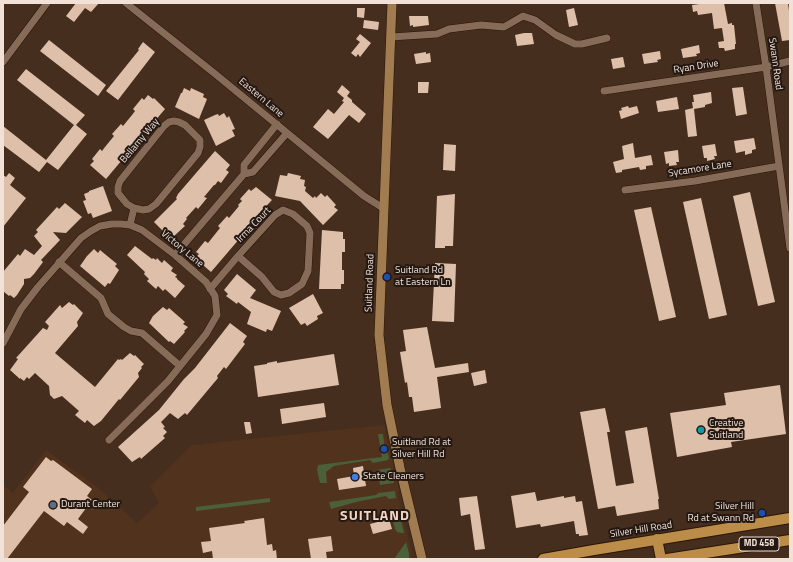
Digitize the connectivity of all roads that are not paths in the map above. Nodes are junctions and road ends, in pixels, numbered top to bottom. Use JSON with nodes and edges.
{"nodes":[{"id":1,"x":47,"y":3,"type":"edge"},
{"id":2,"x":126,"y":3,"type":"edge"},
{"id":3,"x":392,"y":3,"type":"edge"},
{"id":4,"x":756,"y":3,"type":"edge"},
{"id":5,"x":391,"y":37,"type":"junction"},
{"id":6,"x":607,"y":38,"type":"dead end"},
{"id":7,"x":790,"y":61,"type":"edge"},
{"id":8,"x":3,"y":62,"type":"edge"},
{"id":9,"x":766,"y":67,"type":"junction"},
{"id":10,"x":604,"y":91,"type":"dead end"},
{"id":11,"x":277,"y":124,"type":"junction"},
{"id":12,"x":287,"y":133,"type":"junction"},
{"id":13,"x":779,"y":166,"type":"junction"},
{"id":14,"x":244,"y":174,"type":"junction"},
{"id":15,"x":625,"y":190,"type":"dead end"},
{"id":16,"x":134,"y":208,"type":"junction"},
{"id":17,"x":383,"y":208,"type":"junction"},
{"id":18,"x":130,"y":225,"type":"junction"},
{"id":19,"x":790,"y":248,"type":"edge"},
{"id":20,"x":175,"y":255,"type":"junction"},
{"id":21,"x":238,"y":256,"type":"junction"},
{"id":22,"x":59,"y":262,"type":"junction"},
{"id":23,"x":210,"y":289,"type":"junction"},
{"id":24,"x":3,"y":343,"type":"edge"},
{"id":25,"x":180,"y":366,"type":"junction"},
{"id":26,"x":109,"y":440,"type":"dead end"},
{"id":27,"x":790,"y":518,"type":"edge"},
{"id":28,"x":657,"y":539,"type":"junction"},
{"id":29,"x":790,"y":540,"type":"edge"},
{"id":30,"x":422,"y":559,"type":"edge"},
{"id":31,"x":543,"y":559,"type":"edge"},
{"id":32,"x":661,"y":559,"type":"edge"},
{"id":33,"x":667,"y":559,"type":"edge"}],
"edges":[{"from":1,"to":8,"type":"street"},
{"from":2,"to":11,"type":"street","name":"Eastern Lane"},
{"from":3,"to":5,"type":"main road","name":"Suitland Road"},
{"from":4,"to":9,"type":"street","name":"Swann Road"},
{"from":5,"to":6,"type":"street"},
{"from":5,"to":17,"type":"main road","name":"Suitland Road"},
{"from":7,"to":9,"type":"street","name":"Ryan Drive"},
{"from":9,"to":10,"type":"street","name":"Ryan Drive"},
{"from":9,"to":13,"type":"street","name":"Swann Road"},
{"from":11,"to":12,"type":"street","name":"Eastern Lane"},
{"from":11,"to":14,"type":"street"},
{"from":12,"to":14,"type":"street"},
{"from":12,"to":17,"type":"street","name":"Eastern Lane"},
{"from":13,"to":15,"type":"street","name":"Sycamore Lane"},
{"from":13,"to":19,"type":"street","name":"Swann Road"},
{"from":14,"to":20,"type":"street"},
{"from":16,"to":16,"type":"street","name":"Bellamy Way"},
{"from":16,"to":18,"type":"street"},
{"from":17,"to":30,"type":"main road","name":"Suitland Road"},
{"from":18,"to":20,"type":"street","name":"Victory Lane"},
{"from":18,"to":22,"type":"street","name":"Victory Lane"},
{"from":20,"to":23,"type":"street","name":"Victory Lane"},
{"from":21,"to":21,"type":"street","name":"Irma Court"},
{"from":21,"to":23,"type":"street","name":"Irma Court"},
{"from":22,"to":24,"type":"street","name":"Victory Lane"},
{"from":22,"to":25,"type":"street"},
{"from":23,"to":25,"type":"street","name":"Victory Lane"},
{"from":25,"to":26,"type":"street","name":"Victory Lane"},
{"from":27,"to":28,"type":"main road","name":"Silver Hill Road","number":"MD 458"},
{"from":28,"to":31,"type":"main road","name":"Silver Hill Road","number":"MD 458"},
{"from":28,"to":32,"type":"main road"},
{"from":29,"to":33,"type":"main road","number":"MD 458"}]}
